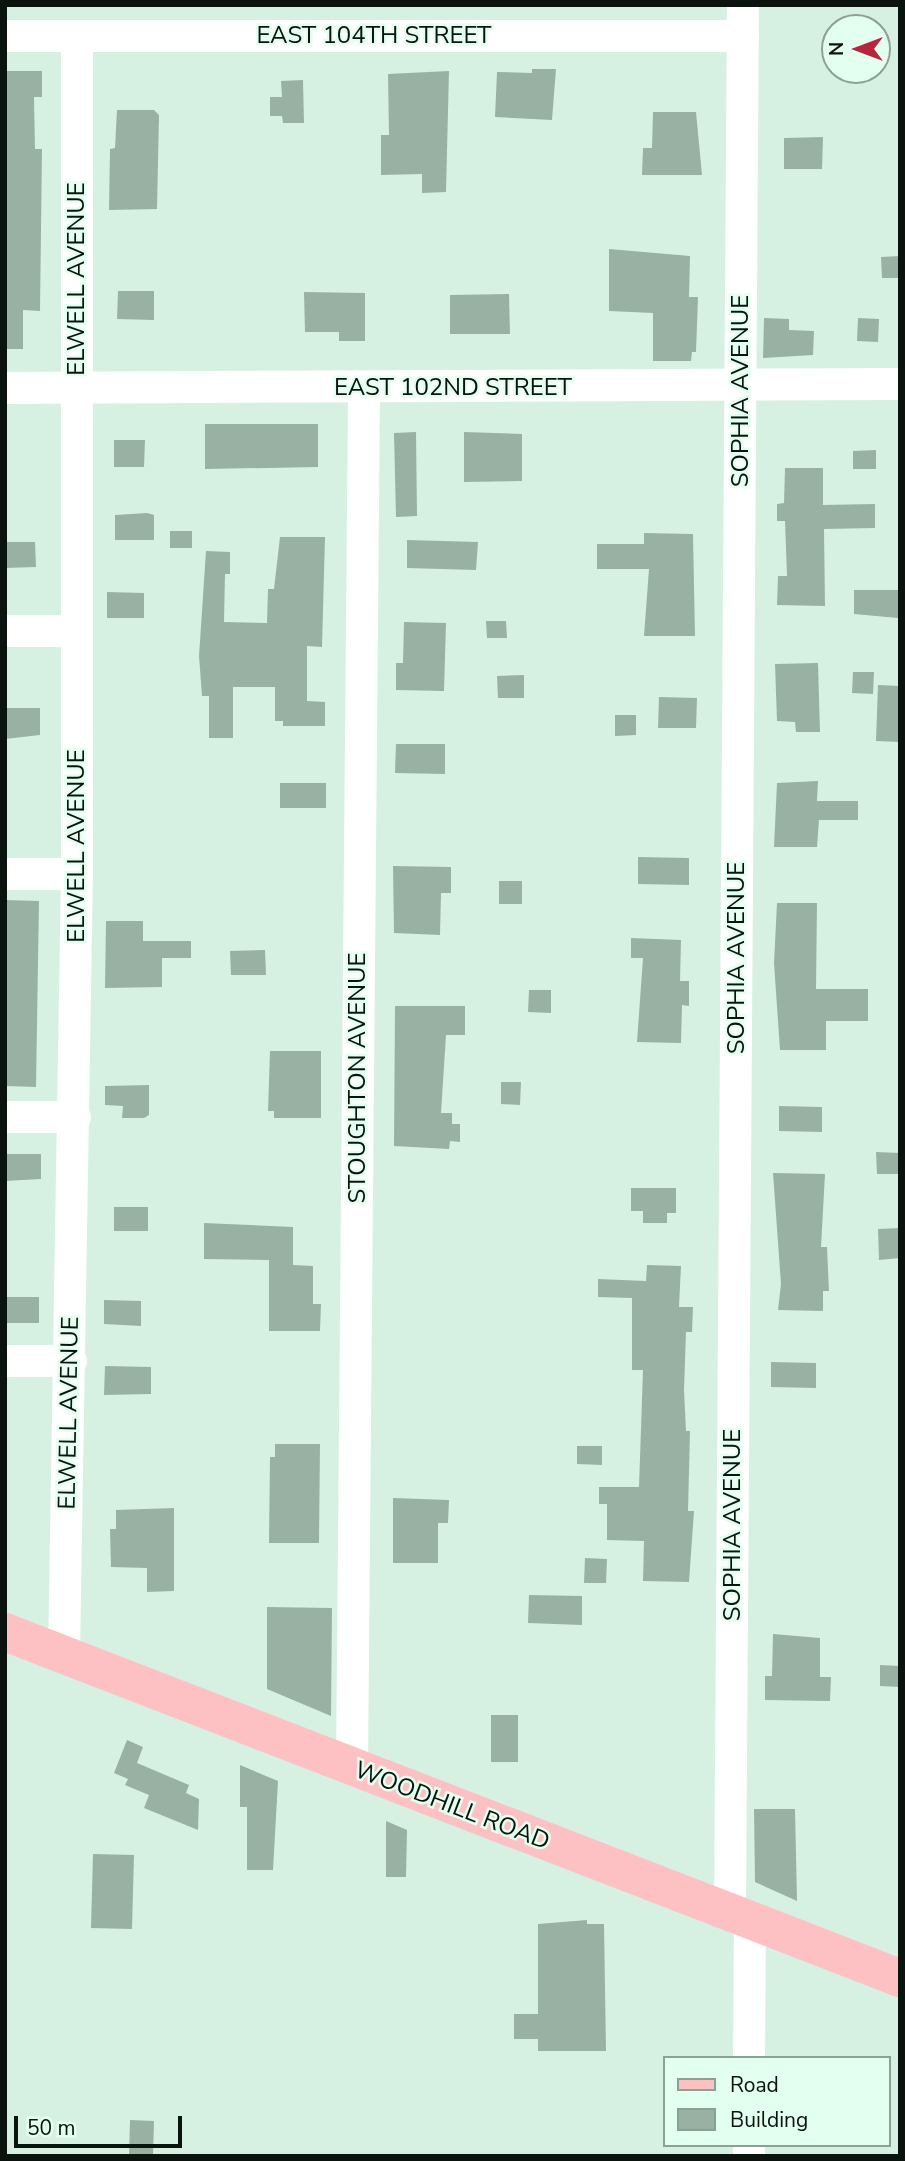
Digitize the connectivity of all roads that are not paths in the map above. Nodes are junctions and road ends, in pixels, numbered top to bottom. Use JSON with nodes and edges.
{"nodes":[{"id":1,"x":743,"y":20,"type":"edge"},
{"id":2,"x":5,"y":36,"type":"edge"},
{"id":3,"x":77,"y":36,"type":"junction"},
{"id":4,"x":900,"y":384,"type":"edge"},
{"id":5,"x":741,"y":386,"type":"junction"},
{"id":6,"x":5,"y":388,"type":"edge"},
{"id":7,"x":77,"y":388,"type":"junction"},
{"id":8,"x":364,"y":388,"type":"junction"},
{"id":9,"x":5,"y":631,"type":"edge"},
{"id":10,"x":77,"y":631,"type":"junction"},
{"id":11,"x":5,"y":874,"type":"edge"},
{"id":12,"x":77,"y":874,"type":"junction"},
{"id":13,"x":5,"y":1117,"type":"edge"},
{"id":14,"x":75,"y":1117,"type":"junction"},
{"id":15,"x":71,"y":1360,"type":"junction"},
{"id":16,"x":5,"y":1361,"type":"edge"},
{"id":17,"x":5,"y":1632,"type":"edge"},
{"id":18,"x":64,"y":1655,"type":"junction"},
{"id":19,"x":352,"y":1768,"type":"junction"},
{"id":20,"x":740,"y":1914,"type":"junction"},
{"id":21,"x":900,"y":1978,"type":"edge"},
{"id":22,"x":749,"y":2056,"type":"edge"}],
"edges":[{"from":1,"to":3,"type":"street","name":"EAST 104TH STREET"},
{"from":1,"to":5,"type":"street","name":"SOPHIA AVENUE"},
{"from":2,"to":3,"type":"street","name":"EAST 104TH STREET"},
{"from":3,"to":7,"type":"street","name":"ELWELL AVENUE"},
{"from":4,"to":5,"type":"street","name":"EAST 102ND STREET"},
{"from":5,"to":8,"type":"street","name":"EAST 102ND STREET"},
{"from":5,"to":20,"type":"street","name":"SOPHIA AVENUE"},
{"from":6,"to":7,"type":"street","name":"EAST 102ND STREET"},
{"from":7,"to":8,"type":"street","name":"EAST 102ND STREET"},
{"from":7,"to":10,"type":"street","name":"ELWELL AVENUE"},
{"from":8,"to":19,"type":"street","name":"STOUGHTON AVENUE"},
{"from":9,"to":10,"type":"street"},
{"from":10,"to":12,"type":"street","name":"ELWELL AVENUE"},
{"from":11,"to":12,"type":"street"},
{"from":12,"to":14,"type":"street","name":"ELWELL AVENUE"},
{"from":13,"to":14,"type":"street"},
{"from":14,"to":15,"type":"street","name":"ELWELL AVENUE"},
{"from":15,"to":16,"type":"street"},
{"from":15,"to":18,"type":"street","name":"ELWELL AVENUE"},
{"from":17,"to":18,"type":"main road","name":"WOODHILL ROAD"},
{"from":18,"to":19,"type":"main road","name":"WOODHILL ROAD"},
{"from":19,"to":20,"type":"main road","name":"WOODHILL ROAD"},
{"from":20,"to":21,"type":"main road","name":"WOODHILL ROAD"},
{"from":20,"to":22,"type":"street","name":"SOPHIA AVENUE"}]}
